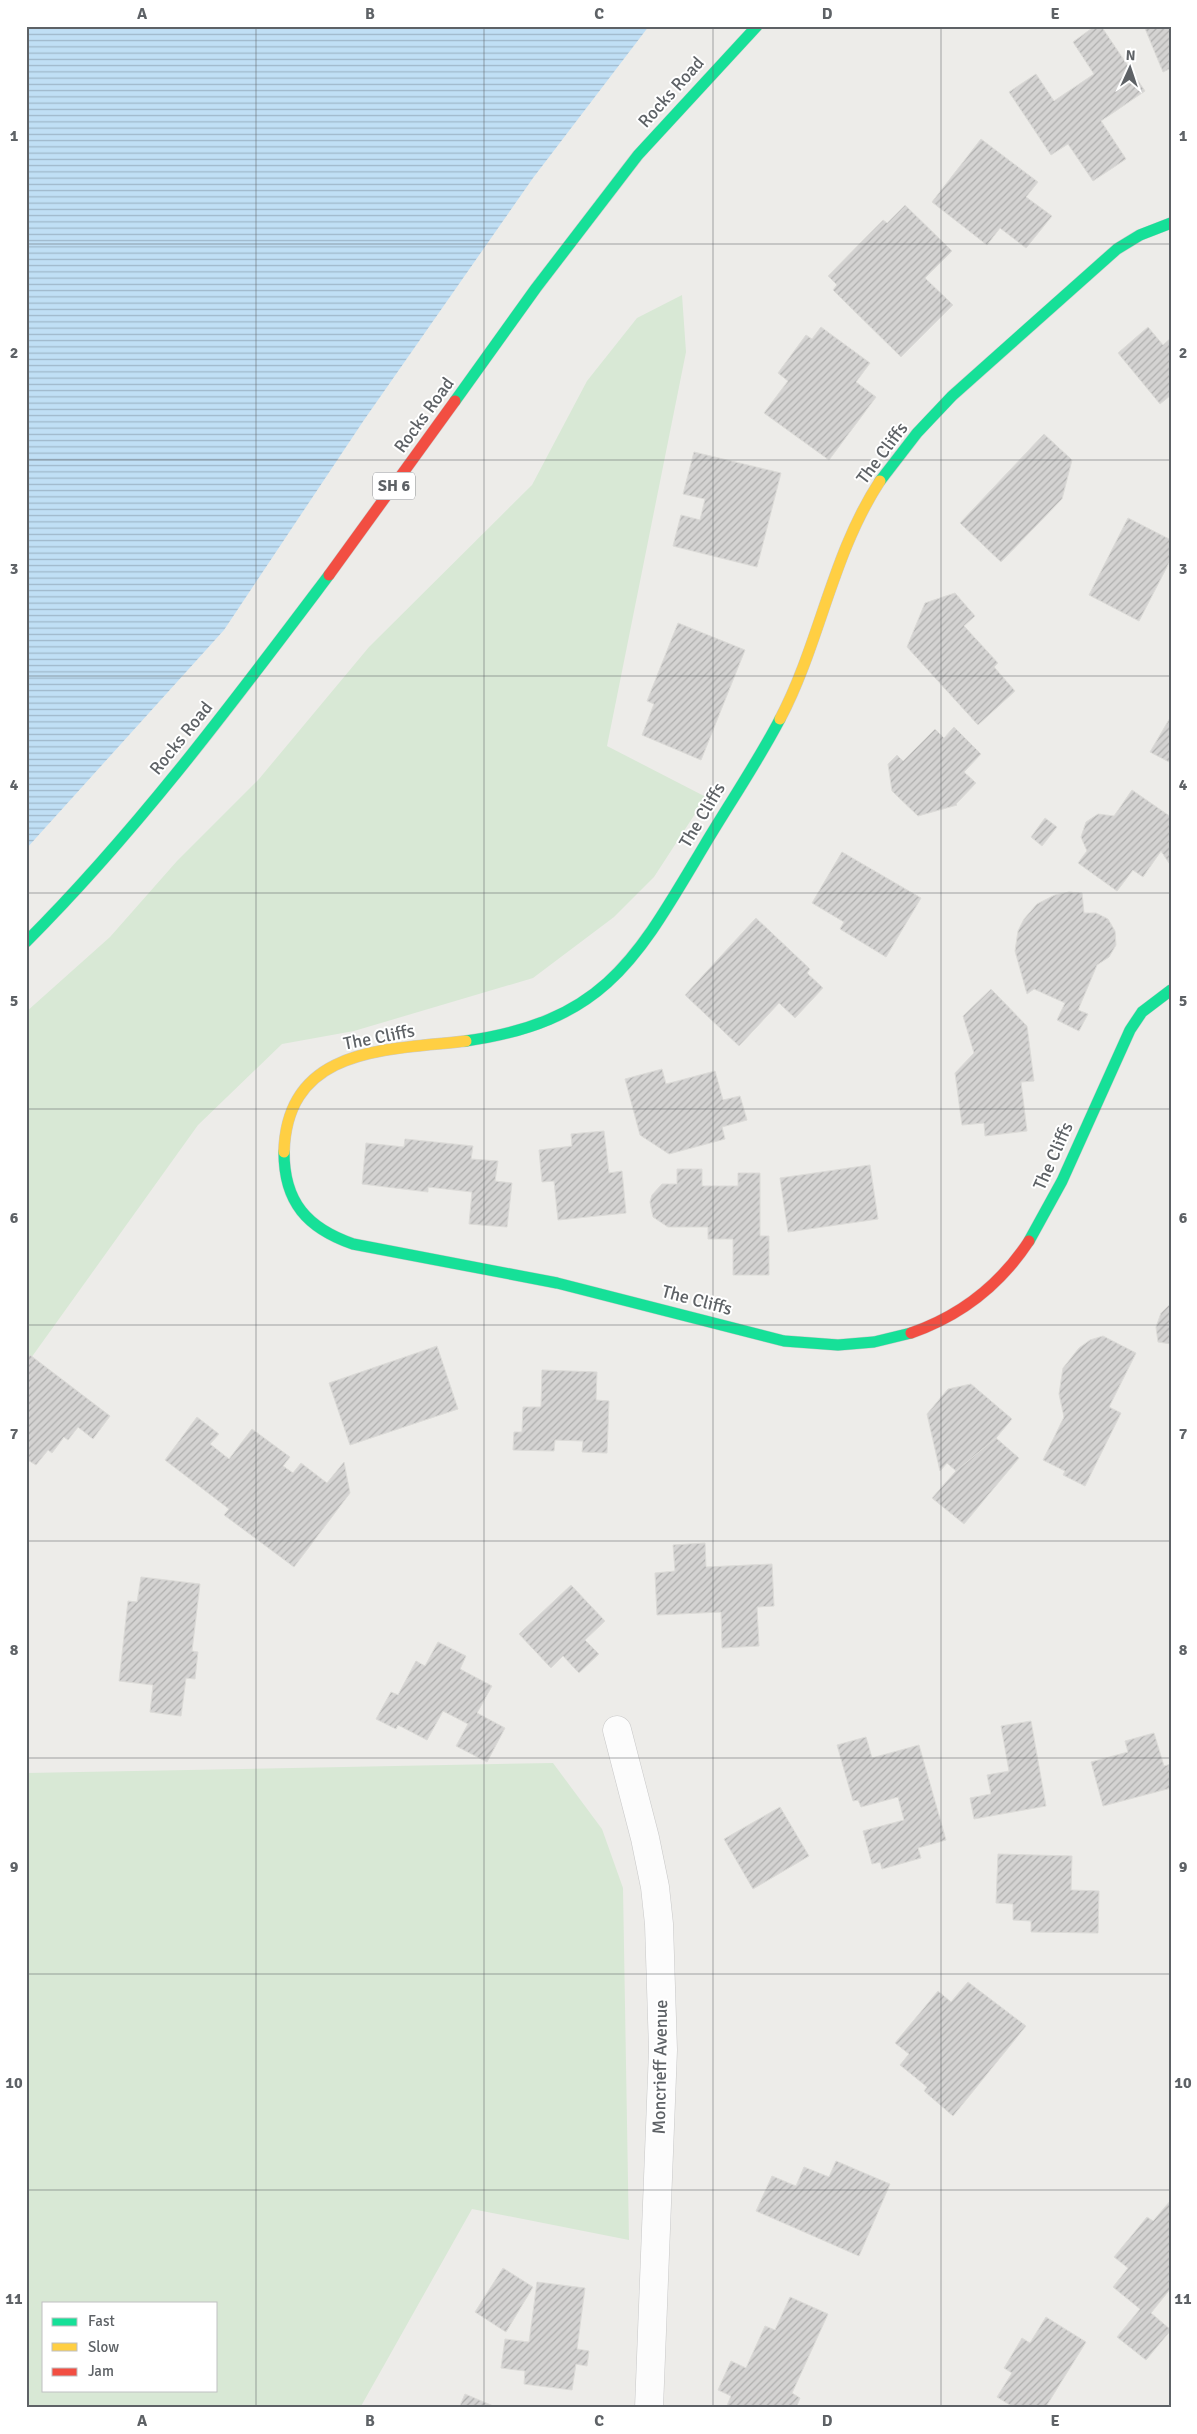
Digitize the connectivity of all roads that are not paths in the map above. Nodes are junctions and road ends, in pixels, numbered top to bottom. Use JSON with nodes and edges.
{"nodes":[{"id":1,"x":756,"y":26,"type":"edge"},
{"id":2,"x":1171,"y":223,"type":"edge"},
{"id":3,"x":26,"y":942,"type":"edge"},
{"id":4,"x":1171,"y":990,"type":"edge"},
{"id":5,"x":618,"y":1730,"type":"dead end"},
{"id":6,"x":648,"y":2408,"type":"edge"}],
"edges":[{"from":1,"to":3,"type":"main road","name":"Rocks Road","number":"SH 6"},
{"from":2,"to":4,"type":"main road","name":"The Cliffs"},
{"from":5,"to":6,"type":"street","name":"Moncrieff Avenue"}]}
